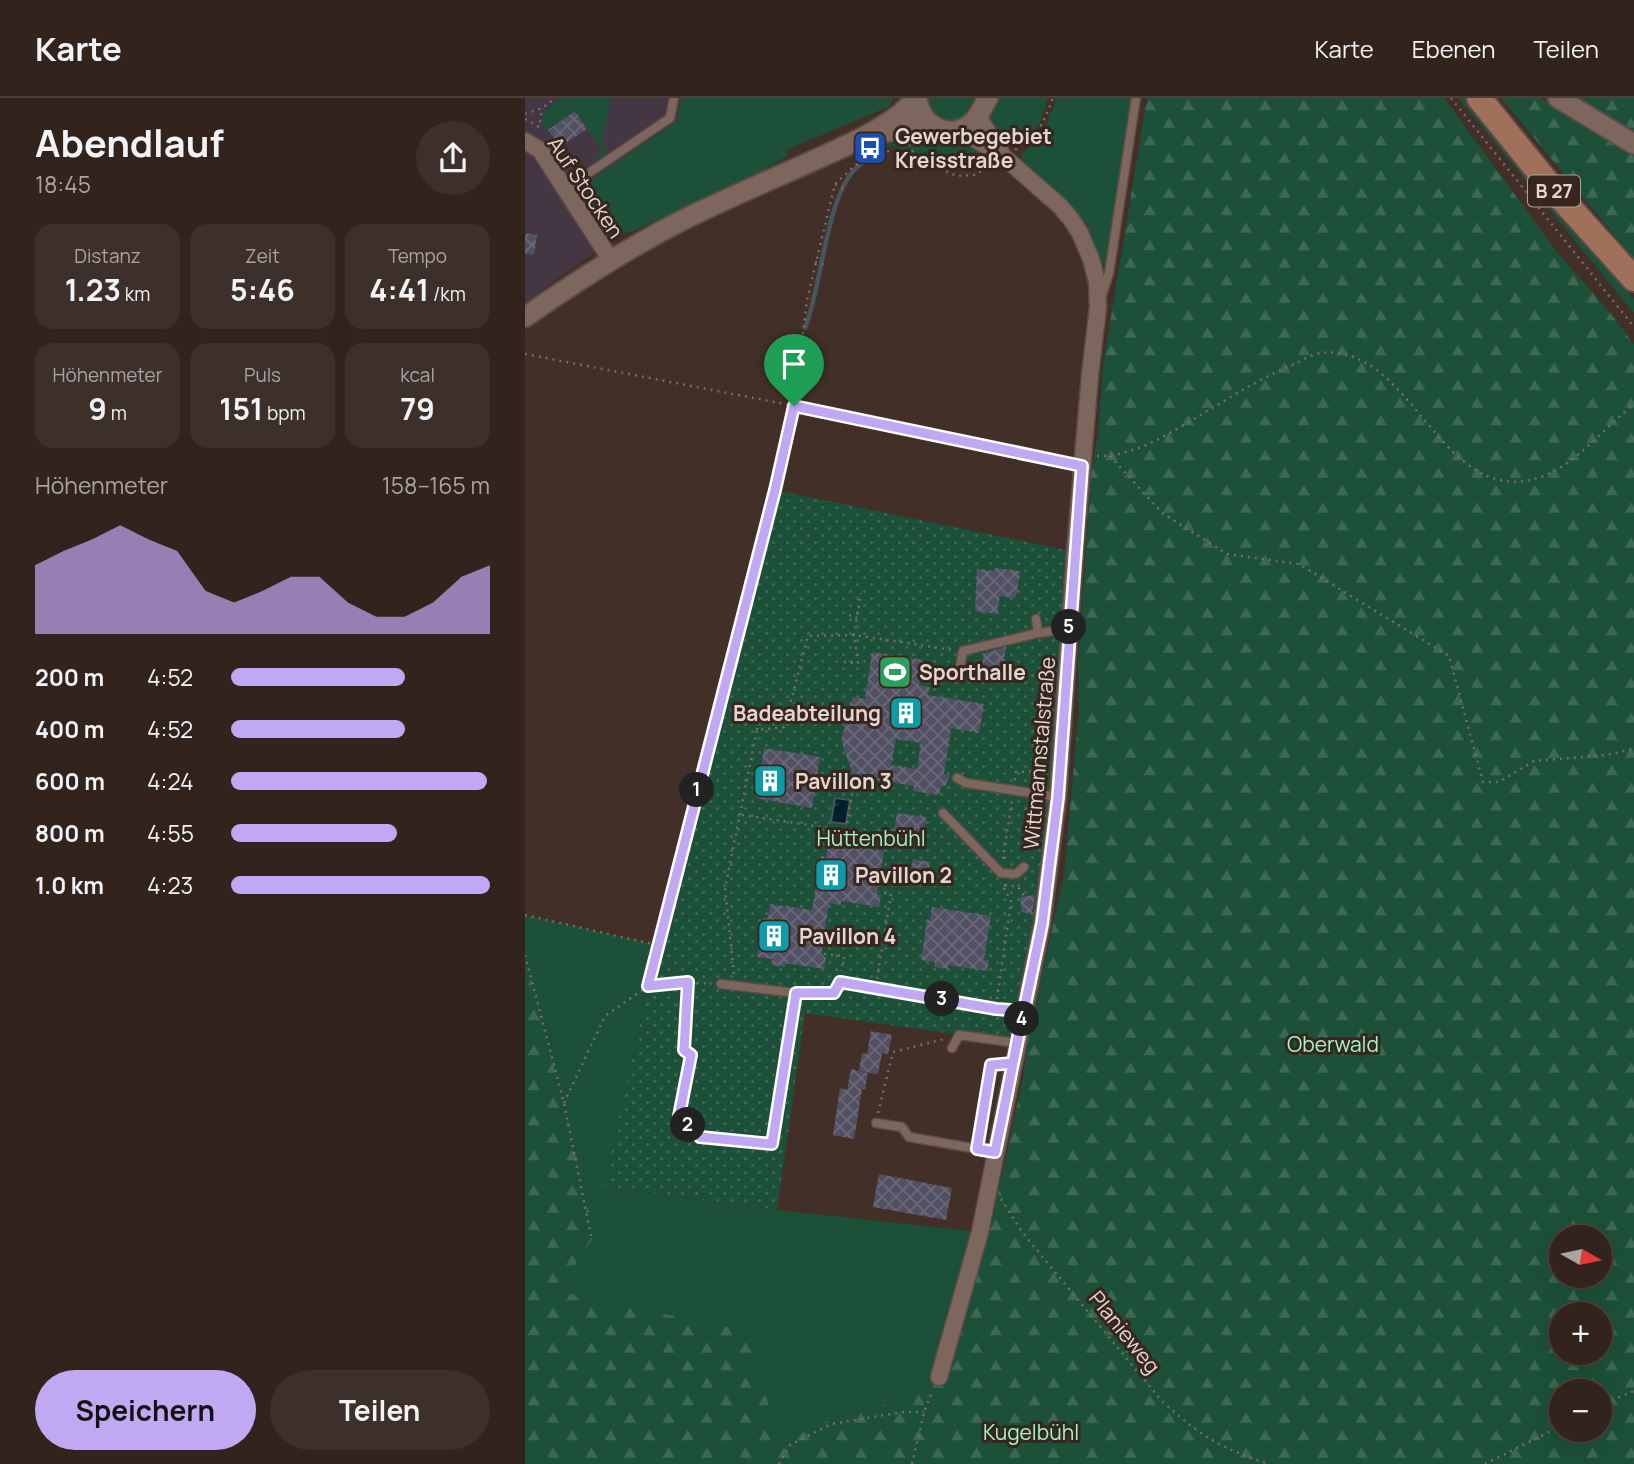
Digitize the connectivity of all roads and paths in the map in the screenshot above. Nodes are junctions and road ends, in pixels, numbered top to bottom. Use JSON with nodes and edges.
{"nodes":[{"id":1,"x":556,"y":98,"type":"edge"},
{"id":2,"x":674,"y":98,"type":"edge"},
{"id":3,"x":916,"y":98,"type":"edge"},
{"id":4,"x":1053,"y":98,"type":"edge"},
{"id":5,"x":1136,"y":98,"type":"edge"},
{"id":6,"x":1451,"y":98,"type":"edge"},
{"id":7,"x":1479,"y":98,"type":"edge"},
{"id":8,"x":1558,"y":98,"type":"edge"},
{"id":9,"x":983,"y":105,"type":"edge"},
{"id":10,"x":542,"y":108,"type":"junction"},
{"id":11,"x":525,"y":117,"type":"edge"},
{"id":12,"x":929,"y":124,"type":"junction"},
{"id":13,"x":960,"y":130,"type":"junction"},
{"id":14,"x":904,"y":134,"type":"dead end"},
{"id":15,"x":857,"y":140,"type":"junction"},
{"id":16,"x":525,"y":141,"type":"edge"},
{"id":17,"x":1634,"y":144,"type":"edge"},
{"id":18,"x":1004,"y":158,"type":"junction"},
{"id":19,"x":916,"y":159,"type":"junction"},
{"id":20,"x":835,"y":184,"type":"junction"},
{"id":21,"x":565,"y":187,"type":"junction"},
{"id":22,"x":847,"y":190,"type":"dead end"},
{"id":23,"x":611,"y":260,"type":"junction"},
{"id":24,"x":815,"y":262,"type":"junction"},
{"id":25,"x":826,"y":265,"type":"dead end"},
{"id":26,"x":1634,"y":279,"type":"edge"},
{"id":27,"x":1098,"y":306,"type":"junction"},
{"id":28,"x":525,"y":317,"type":"edge"},
{"id":29,"x":1634,"y":327,"type":"edge"},
{"id":30,"x":525,"y":354,"type":"edge"},
{"id":31,"x":1634,"y":404,"type":"edge"},
{"id":32,"x":794,"y":406,"type":"junction"},
{"id":33,"x":1110,"y":456,"type":"junction"},
{"id":34,"x":1083,"y":461,"type":"junction"},
{"id":35,"x":861,"y":593,"type":"dead end"},
{"id":36,"x":849,"y":615,"type":"dead end"},
{"id":37,"x":857,"y":618,"type":"junction"},
{"id":38,"x":1036,"y":619,"type":"dead end"},
{"id":39,"x":1069,"y":629,"type":"junction"},
{"id":40,"x":1038,"y":634,"type":"junction"},
{"id":41,"x":854,"y":635,"type":"junction"},
{"id":42,"x":963,"y":651,"type":"junction"},
{"id":43,"x":844,"y":662,"type":"dead end"},
{"id":44,"x":958,"y":678,"type":"dead end"},
{"id":45,"x":760,"y":711,"type":"dead end"},
{"id":46,"x":757,"y":730,"type":"junction"},
{"id":47,"x":1634,"y":749,"type":"edge"},
{"id":48,"x":1037,"y":771,"type":"dead end"},
{"id":49,"x":957,"y":778,"type":"dead end"},
{"id":50,"x":854,"y":781,"type":"dead end"},
{"id":51,"x":1014,"y":791,"type":"junction"},
{"id":52,"x":1058,"y":797,"type":"junction"},
{"id":53,"x":943,"y":813,"type":"dead end"},
{"id":54,"x":741,"y":814,"type":"junction"},
{"id":55,"x":846,"y":830,"type":"junction"},
{"id":56,"x":916,"y":841,"type":"dead end"},
{"id":57,"x":1024,"y":867,"type":"dead end"},
{"id":58,"x":1001,"y":873,"type":"junction"},
{"id":59,"x":1002,"y":884,"type":"junction"},
{"id":60,"x":879,"y":891,"type":"dead end"},
{"id":61,"x":1025,"y":897,"type":"dead end"},
{"id":62,"x":525,"y":915,"type":"edge"},
{"id":63,"x":657,"y":945,"type":"junction"},
{"id":64,"x":824,"y":954,"type":"dead end"},
{"id":65,"x":525,"y":955,"type":"edge"},
{"id":66,"x":688,"y":982,"type":"junction"},
{"id":67,"x":840,"y":982,"type":"junction"},
{"id":68,"x":721,"y":984,"type":"joint"},
{"id":69,"x":648,"y":986,"type":"junction"},
{"id":70,"x":735,"y":986,"type":"junction"},
{"id":71,"x":876,"y":987,"type":"junction"},
{"id":72,"x":796,"y":993,"type":"junction"},
{"id":73,"x":996,"y":1009,"type":"junction"},
{"id":74,"x":1023,"y":1011,"type":"junction"},
{"id":75,"x":959,"y":1035,"type":"junction"},
{"id":76,"x":1017,"y":1044,"type":"junction"},
{"id":77,"x":952,"y":1048,"type":"dead end"},
{"id":78,"x":1013,"y":1063,"type":"junction"},
{"id":79,"x":564,"y":1102,"type":"junction"},
{"id":80,"x":876,"y":1124,"type":"joint"},
{"id":81,"x":977,"y":1149,"type":"junction"},
{"id":82,"x":995,"y":1152,"type":"junction"},
{"id":83,"x":990,"y":1182,"type":"junction"},
{"id":84,"x":591,"y":1236,"type":"dead end"},
{"id":85,"x":939,"y":1377,"type":"joint"},
{"id":86,"x":1634,"y":1391,"type":"edge"},
{"id":87,"x":1612,"y":1400,"type":"edge"},
{"id":88,"x":924,"y":1412,"type":"junction"},
{"id":89,"x":1549,"y":1432,"type":"edge"},
{"id":90,"x":779,"y":1464,"type":"edge"},
{"id":91,"x":912,"y":1464,"type":"edge"},
{"id":92,"x":1269,"y":1464,"type":"edge"},
{"id":93,"x":1485,"y":1464,"type":"edge"}],
"edges":[{"from":1,"to":10,"type":"path"},
{"from":2,"to":21,"type":"lane"},
{"from":3,"to":12,"type":"street"},
{"from":3,"to":15,"type":"street"},
{"from":4,"to":18,"type":"path"},
{"from":5,"to":27,"type":"lane"},
{"from":6,"to":29,"type":"path"},
{"from":7,"to":26,"type":"main road","number":"B 27"},
{"from":8,"to":17,"type":"street"},
{"from":9,"to":13,"type":"street"},
{"from":9,"to":18,"type":"street","name":"Wittmannstalstraße"},
{"from":10,"to":11,"type":"path"},
{"from":10,"to":11,"type":"path"},
{"from":12,"to":13,"type":"street"},
{"from":12,"to":15,"type":"street"},
{"from":13,"to":18,"type":"street","name":"Wittmannstalstraße"},
{"from":14,"to":19,"type":"path"},
{"from":15,"to":23,"type":"street"},
{"from":16,"to":21,"type":"street","name":"Auf Stocken"},
{"from":18,"to":19,"type":"path"},
{"from":18,"to":27,"type":"street","name":"Wittmannstalstraße"},
{"from":19,"to":20,"type":"path"},
{"from":20,"to":22,"type":"path"},
{"from":20,"to":24,"type":"path"},
{"from":21,"to":23,"type":"street","name":"Auf Stocken"},
{"from":23,"to":28,"type":"street"},
{"from":24,"to":25,"type":"path"},
{"from":24,"to":32,"type":"path"},
{"from":27,"to":34,"type":"street","name":"Wittmannstalstraße"},
{"from":30,"to":32,"type":"path"},
{"from":31,"to":33,"type":"path"},
{"from":32,"to":34,"type":"path"},
{"from":32,"to":63,"type":"path"},
{"from":33,"to":34,"type":"path"},
{"from":33,"to":47,"type":"path"},
{"from":34,"to":39,"type":"street","name":"Wittmannstalstraße"},
{"from":35,"to":37,"type":"path"},
{"from":36,"to":37,"type":"path"},
{"from":37,"to":41,"type":"path"},
{"from":38,"to":40,"type":"lane"},
{"from":39,"to":40,"type":"lane"},
{"from":39,"to":52,"type":"street","name":"Wittmannstalstraße"},
{"from":40,"to":42,"type":"lane"},
{"from":41,"to":42,"type":"path"},
{"from":41,"to":43,"type":"path"},
{"from":41,"to":46,"type":"path"},
{"from":42,"to":44,"type":"lane"},
{"from":45,"to":46,"type":"path"},
{"from":46,"to":54,"type":"path"},
{"from":48,"to":51,"type":"path"},
{"from":49,"to":51,"type":"lane"},
{"from":50,"to":55,"type":"path"},
{"from":51,"to":52,"type":"lane"},
{"from":51,"to":58,"type":"path"},
{"from":52,"to":74,"type":"street","name":"Wittmannstalstraße"},
{"from":53,"to":58,"type":"lane"},
{"from":54,"to":55,"type":"path"},
{"from":54,"to":70,"type":"path"},
{"from":55,"to":56,"type":"path"},
{"from":57,"to":58,"type":"lane"},
{"from":58,"to":59,"type":"path"},
{"from":59,"to":61,"type":"path"},
{"from":59,"to":73,"type":"path"},
{"from":60,"to":71,"type":"path"},
{"from":62,"to":63,"type":"path"},
{"from":63,"to":69,"type":"path"},
{"from":64,"to":67,"type":"path"},
{"from":65,"to":79,"type":"path"},
{"from":66,"to":68,"type":"path"},
{"from":66,"to":69,"type":"path"},
{"from":66,"to":72,"type":"path"},
{"from":67,"to":71,"type":"lane"},
{"from":67,"to":72,"type":"lane"},
{"from":68,"to":70,"type":"lane"},
{"from":69,"to":79,"type":"path"},
{"from":70,"to":72,"type":"lane"},
{"from":71,"to":73,"type":"lane"},
{"from":73,"to":74,"type":"lane"},
{"from":74,"to":76,"type":"street","name":"Wittmannstalstraße"},
{"from":75,"to":76,"type":"lane"},
{"from":75,"to":77,"type":"lane"},
{"from":75,"to":80,"type":"path"},
{"from":76,"to":78,"type":"street","name":"Wittmannstalstraße"},
{"from":78,"to":81,"type":"lane"},
{"from":78,"to":82,"type":"street","name":"Wittmannstalstraße"},
{"from":79,"to":84,"type":"path"},
{"from":80,"to":81,"type":"lane"},
{"from":81,"to":82,"type":"lane"},
{"from":82,"to":83,"type":"street","name":"Wittmannstalstraße"},
{"from":83,"to":85,"type":"street","name":"Wittmannstalstraße"},
{"from":83,"to":92,"type":"path","name":"Planieweg"},
{"from":85,"to":88,"type":"path"},
{"from":86,"to":87,"type":"path"},
{"from":88,"to":90,"type":"path"},
{"from":88,"to":91,"type":"path"},
{"from":89,"to":93,"type":"path"}]}
